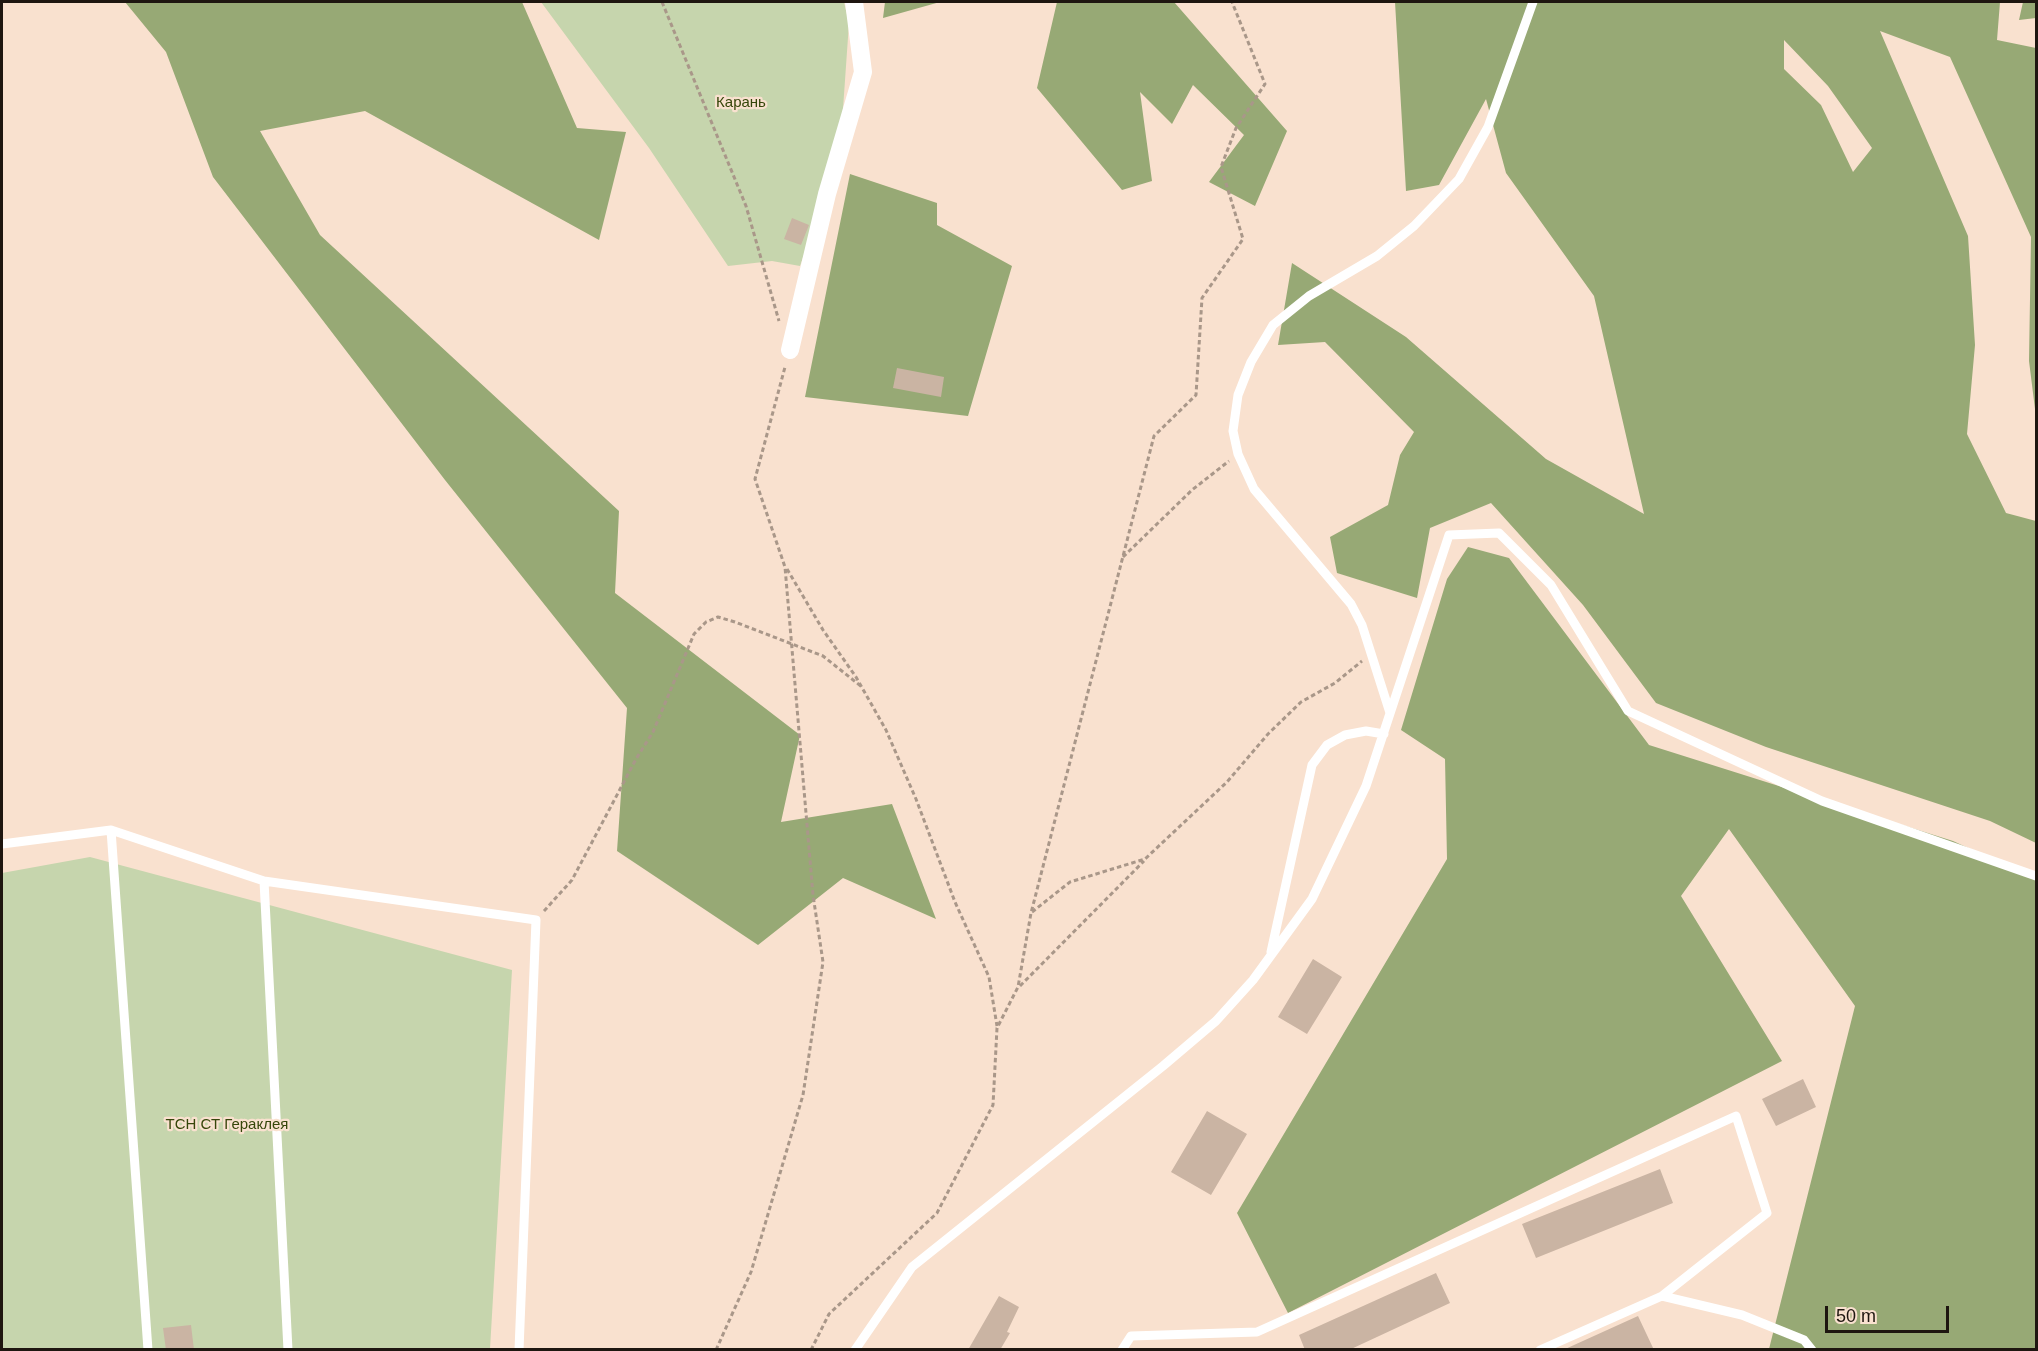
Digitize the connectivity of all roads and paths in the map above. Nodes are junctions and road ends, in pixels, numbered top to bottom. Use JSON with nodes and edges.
{"nodes":[{"id":1,"x":662,"y":2,"type":"edge"},
{"id":2,"x":854,"y":2,"type":"edge"},
{"id":3,"x":1232,"y":2,"type":"edge"},
{"id":4,"x":1533,"y":2,"type":"edge"},
{"id":5,"x":789,"y":350,"type":"junction"},
{"id":6,"x":1238,"y":454,"type":"junction"},
{"id":7,"x":1123,"y":557,"type":"junction"},
{"id":8,"x":785,"y":567,"type":"junction"},
{"id":9,"x":1370,"y":654,"type":"junction"},
{"id":10,"x":862,"y":687,"type":"junction"},
{"id":11,"x":1390,"y":713,"type":"junction"},
{"id":12,"x":1384,"y":734,"type":"junction"},
{"id":13,"x":111,"y":830,"type":"junction"},
{"id":14,"x":2,"y":844,"type":"edge"},
{"id":15,"x":1145,"y":859,"type":"junction"},
{"id":16,"x":2037,"y":876,"type":"edge"},
{"id":17,"x":264,"y":881,"type":"junction"},
{"id":18,"x":1031,"y":913,"type":"junction"},
{"id":19,"x":536,"y":920,"type":"junction"},
{"id":20,"x":1270,"y":956,"type":"junction"},
{"id":21,"x":1018,"y":987,"type":"junction"},
{"id":22,"x":997,"y":1028,"type":"junction"},
{"id":23,"x":1662,"y":1296,"type":"junction"},
{"id":24,"x":148,"y":1350,"type":"edge"},
{"id":25,"x":288,"y":1350,"type":"edge"},
{"id":26,"x":519,"y":1350,"type":"edge"},
{"id":27,"x":716,"y":1350,"type":"edge"},
{"id":28,"x":811,"y":1350,"type":"edge"},
{"id":29,"x":855,"y":1350,"type":"edge"},
{"id":30,"x":1122,"y":1350,"type":"edge"},
{"id":31,"x":1540,"y":1350,"type":"edge"},
{"id":32,"x":1812,"y":1350,"type":"edge"}],
"edges":[{"from":1,"to":5,"type":"path"},
{"from":2,"to":5,"type":"street"},
{"from":3,"to":7,"type":"path"},
{"from":4,"to":6,"type":"lane"},
{"from":5,"to":8,"type":"path"},
{"from":6,"to":7,"type":"path"},
{"from":6,"to":9,"type":"lane"},
{"from":7,"to":18,"type":"path"},
{"from":8,"to":10,"type":"path"},
{"from":8,"to":27,"type":"path"},
{"from":9,"to":11,"type":"lane"},
{"from":9,"to":15,"type":"path"},
{"from":10,"to":19,"type":"path"},
{"from":10,"to":22,"type":"path"},
{"from":11,"to":12,"type":"lane"},
{"from":11,"to":16,"type":"lane"},
{"from":12,"to":20,"type":"lane"},
{"from":12,"to":20,"type":"lane"},
{"from":13,"to":14,"type":"lane"},
{"from":13,"to":17,"type":"lane"},
{"from":13,"to":24,"type":"lane"},
{"from":15,"to":18,"type":"path"},
{"from":15,"to":21,"type":"path"},
{"from":17,"to":19,"type":"lane"},
{"from":17,"to":25,"type":"lane"},
{"from":18,"to":21,"type":"path"},
{"from":19,"to":26,"type":"lane"},
{"from":20,"to":29,"type":"lane"},
{"from":21,"to":22,"type":"path"},
{"from":22,"to":28,"type":"path"},
{"from":23,"to":30,"type":"lane"},
{"from":23,"to":31,"type":"lane"},
{"from":23,"to":32,"type":"lane"}]}
